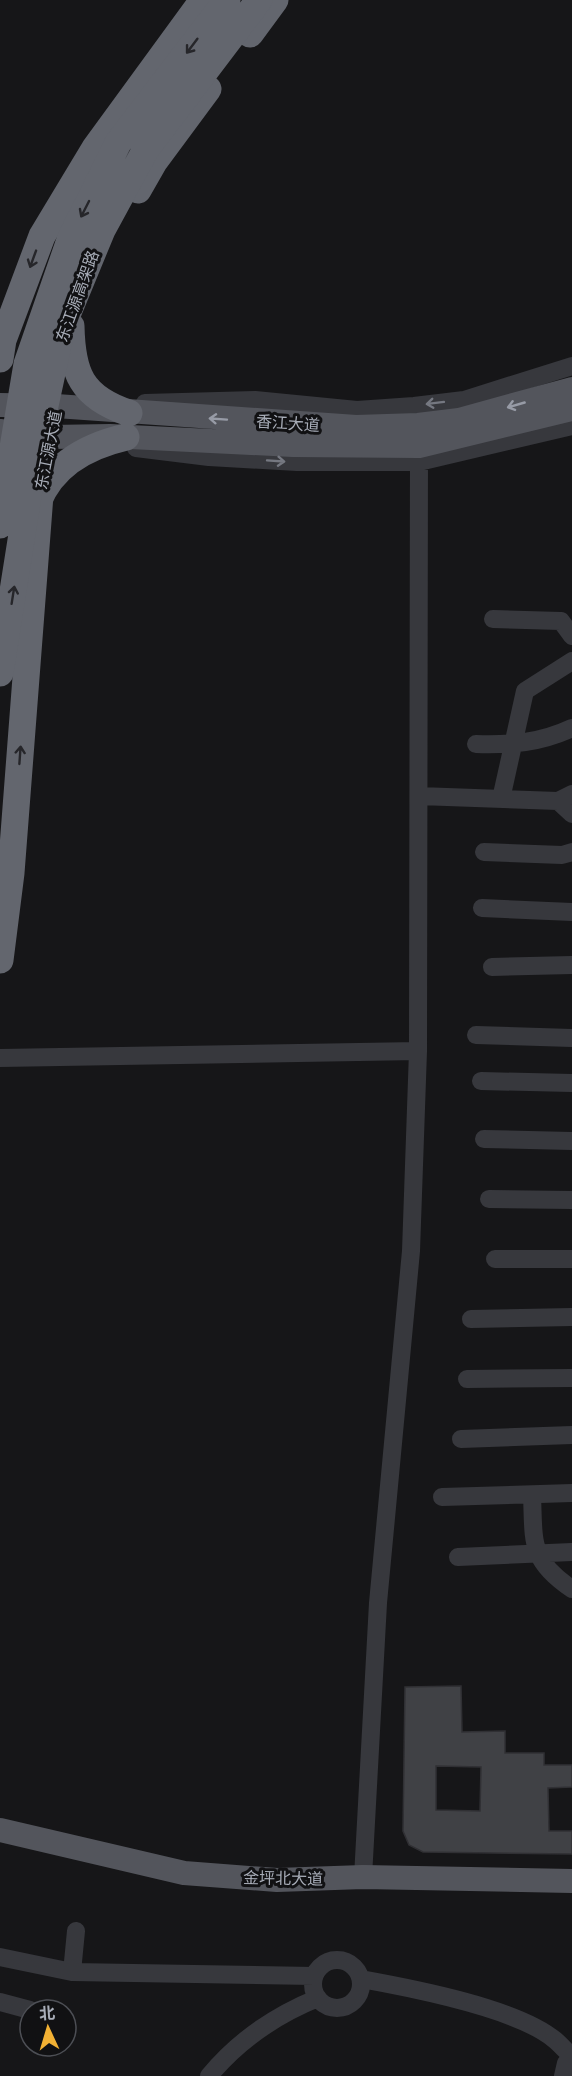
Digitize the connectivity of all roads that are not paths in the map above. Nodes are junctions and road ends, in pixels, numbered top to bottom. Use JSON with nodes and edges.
{"nodes":[{"id":1,"x":203,"y":0,"type":"edge"},
{"id":2,"x":227,"y":0,"type":"edge"},
{"id":3,"x":259,"y":0,"type":"edge"},
{"id":4,"x":275,"y":0,"type":"edge"},
{"id":5,"x":71,"y":326,"type":"junction"},
{"id":6,"x":1,"y":349,"type":"edge"},
{"id":7,"x":572,"y":366,"type":"edge"},
{"id":8,"x":572,"y":389,"type":"edge"},
{"id":9,"x":0,"y":405,"type":"edge"},
{"id":10,"x":56,"y":406,"type":"junction"},
{"id":11,"x":572,"y":408,"type":"edge"},
{"id":12,"x":116,"y":424,"type":"junction"},
{"id":13,"x":572,"y":426,"type":"edge"},
{"id":14,"x":0,"y":431,"type":"edge"},
{"id":15,"x":51,"y":437,"type":"junction"},
{"id":16,"x":419,"y":454,"type":"junction"},
{"id":17,"x":38,"y":502,"type":"junction"},
{"id":18,"x":0,"y":525,"type":"edge"},
{"id":19,"x":493,"y":620,"type":"dead end"},
{"id":20,"x":572,"y":636,"type":"edge"},
{"id":21,"x":572,"y":661,"type":"edge"},
{"id":22,"x":0,"y":673,"type":"edge"},
{"id":23,"x":572,"y":728,"type":"edge"},
{"id":24,"x":476,"y":744,"type":"dead end"},
{"id":25,"x":515,"y":745,"type":"junction"},
{"id":26,"x":419,"y":796,"type":"junction"},
{"id":27,"x":565,"y":797,"type":"edge"},
{"id":28,"x":501,"y":799,"type":"junction"},
{"id":29,"x":16,"y":804,"type":"junction"},
{"id":30,"x":572,"y":814,"type":"edge"},
{"id":31,"x":484,"y":852,"type":"dead end"},
{"id":32,"x":572,"y":852,"type":"edge"},
{"id":33,"x":0,"y":881,"type":"edge"},
{"id":34,"x":482,"y":908,"type":"dead end"},
{"id":35,"x":572,"y":912,"type":"edge"},
{"id":36,"x":0,"y":960,"type":"edge"},
{"id":37,"x":572,"y":965,"type":"edge"},
{"id":38,"x":492,"y":967,"type":"dead end"},
{"id":39,"x":477,"y":1035,"type":"dead end"},
{"id":40,"x":572,"y":1038,"type":"edge"},
{"id":41,"x":418,"y":1051,"type":"junction"},
{"id":42,"x":0,"y":1058,"type":"edge"},
{"id":43,"x":481,"y":1081,"type":"dead end"},
{"id":44,"x":572,"y":1083,"type":"edge"},
{"id":45,"x":484,"y":1139,"type":"dead end"},
{"id":46,"x":572,"y":1141,"type":"edge"},
{"id":47,"x":489,"y":1199,"type":"dead end"},
{"id":48,"x":572,"y":1200,"type":"edge"},
{"id":49,"x":495,"y":1259,"type":"dead end"},
{"id":50,"x":572,"y":1259,"type":"edge"},
{"id":51,"x":572,"y":1317,"type":"edge"},
{"id":52,"x":471,"y":1319,"type":"dead end"},
{"id":53,"x":572,"y":1378,"type":"edge"},
{"id":54,"x":467,"y":1379,"type":"dead end"},
{"id":55,"x":572,"y":1435,"type":"edge"},
{"id":56,"x":461,"y":1439,"type":"dead end"},
{"id":57,"x":572,"y":1493,"type":"edge"},
{"id":58,"x":532,"y":1495,"type":"junction"},
{"id":59,"x":442,"y":1497,"type":"dead end"},
{"id":60,"x":536,"y":1552,"type":"junction"},
{"id":61,"x":572,"y":1552,"type":"edge"},
{"id":62,"x":458,"y":1557,"type":"dead end"},
{"id":63,"x":572,"y":1589,"type":"edge"},
{"id":64,"x":0,"y":1830,"type":"edge"},
{"id":65,"x":363,"y":1877,"type":"junction"},
{"id":66,"x":572,"y":1881,"type":"edge"},
{"id":67,"x":76,"y":1931,"type":"dead end"},
{"id":68,"x":0,"y":1958,"type":"edge"},
{"id":69,"x":72,"y":1972,"type":"junction"},
{"id":70,"x":314,"y":1976,"type":"junction"},
{"id":71,"x":361,"y":1979,"type":"junction"},
{"id":72,"x":318,"y":1998,"type":"junction"},
{"id":73,"x":0,"y":2002,"type":"edge"},
{"id":74,"x":18,"y":2007,"type":"edge"},
{"id":75,"x":572,"y":2057,"type":"edge"},
{"id":76,"x":209,"y":2076,"type":"edge"},
{"id":77,"x":563,"y":2076,"type":"edge"}],
"edges":[{"from":1,"to":6,"type":"highway","one_way":true},
{"from":2,"to":18,"type":"highway","name":"东江源高架路","one_way":true,"bridge":true},
{"from":22,"to":3,"type":"highway","name":"东江源高架路","one_way":true,"bridge":true},
{"from":4,"to":5,"type":"highway","name":"东江源大道"},
{"from":5,"to":10,"type":"highway","name":"东江源大道"},
{"from":5,"to":12,"type":"highway"},
{"from":7,"to":12,"type":"street","one_way":true},
{"from":8,"to":12,"type":"main road","name":"香江大道","one_way":true},
{"from":9,"to":10,"type":"main road","name":"香江大道"},
{"from":10,"to":12,"type":"main road","name":"香江大道"},
{"from":10,"to":15,"type":"highway","name":"东江源大道"},
{"from":11,"to":16,"type":"main road"},
{"from":12,"to":15,"type":"main road"},
{"from":12,"to":16,"type":"main road","one_way":true},
{"from":12,"to":17,"type":"highway"},
{"from":13,"to":16,"type":"street"},
{"from":14,"to":15,"type":"main road"},
{"from":15,"to":17,"type":"highway","name":"东江源大道"},
{"from":16,"to":26,"type":"street"},
{"from":29,"to":17,"type":"highway","name":"东江源大道","one_way":true},
{"from":19,"to":20,"type":"street"},
{"from":21,"to":25,"type":"street"},
{"from":23,"to":25,"type":"street"},
{"from":24,"to":25,"type":"street"},
{"from":25,"to":28,"type":"street"},
{"from":26,"to":28,"type":"street"},
{"from":26,"to":41,"type":"street"},
{"from":27,"to":28,"type":"street"},
{"from":27,"to":30,"type":"street"},
{"from":29,"to":33,"type":"highway"},
{"from":29,"to":36,"type":"highway","name":"东江源大道"},
{"from":31,"to":32,"type":"street"},
{"from":34,"to":35,"type":"street"},
{"from":37,"to":38,"type":"street"},
{"from":39,"to":40,"type":"street"},
{"from":41,"to":42,"type":"street"},
{"from":41,"to":65,"type":"street"},
{"from":43,"to":44,"type":"street"},
{"from":45,"to":46,"type":"street"},
{"from":47,"to":48,"type":"street"},
{"from":49,"to":50,"type":"street"},
{"from":51,"to":52,"type":"street"},
{"from":53,"to":54,"type":"street"},
{"from":55,"to":56,"type":"street"},
{"from":57,"to":58,"type":"street"},
{"from":58,"to":59,"type":"street"},
{"from":58,"to":60,"type":"street"},
{"from":60,"to":61,"type":"street"},
{"from":60,"to":62,"type":"street"},
{"from":60,"to":63,"type":"street"},
{"from":64,"to":65,"type":"main road","name":"金坪北大道"},
{"from":65,"to":66,"type":"main road","name":"金坪北大道"},
{"from":67,"to":69,"type":"street"},
{"from":68,"to":69,"type":"street"},
{"from":69,"to":70,"type":"street"},
{"from":70,"to":71,"type":"street"},
{"from":70,"to":72,"type":"street"},
{"from":71,"to":72,"type":"street"},
{"from":71,"to":75,"type":"street"},
{"from":72,"to":76,"type":"street"},
{"from":73,"to":74,"type":"street"},
{"from":75,"to":77,"type":"street"}]}
